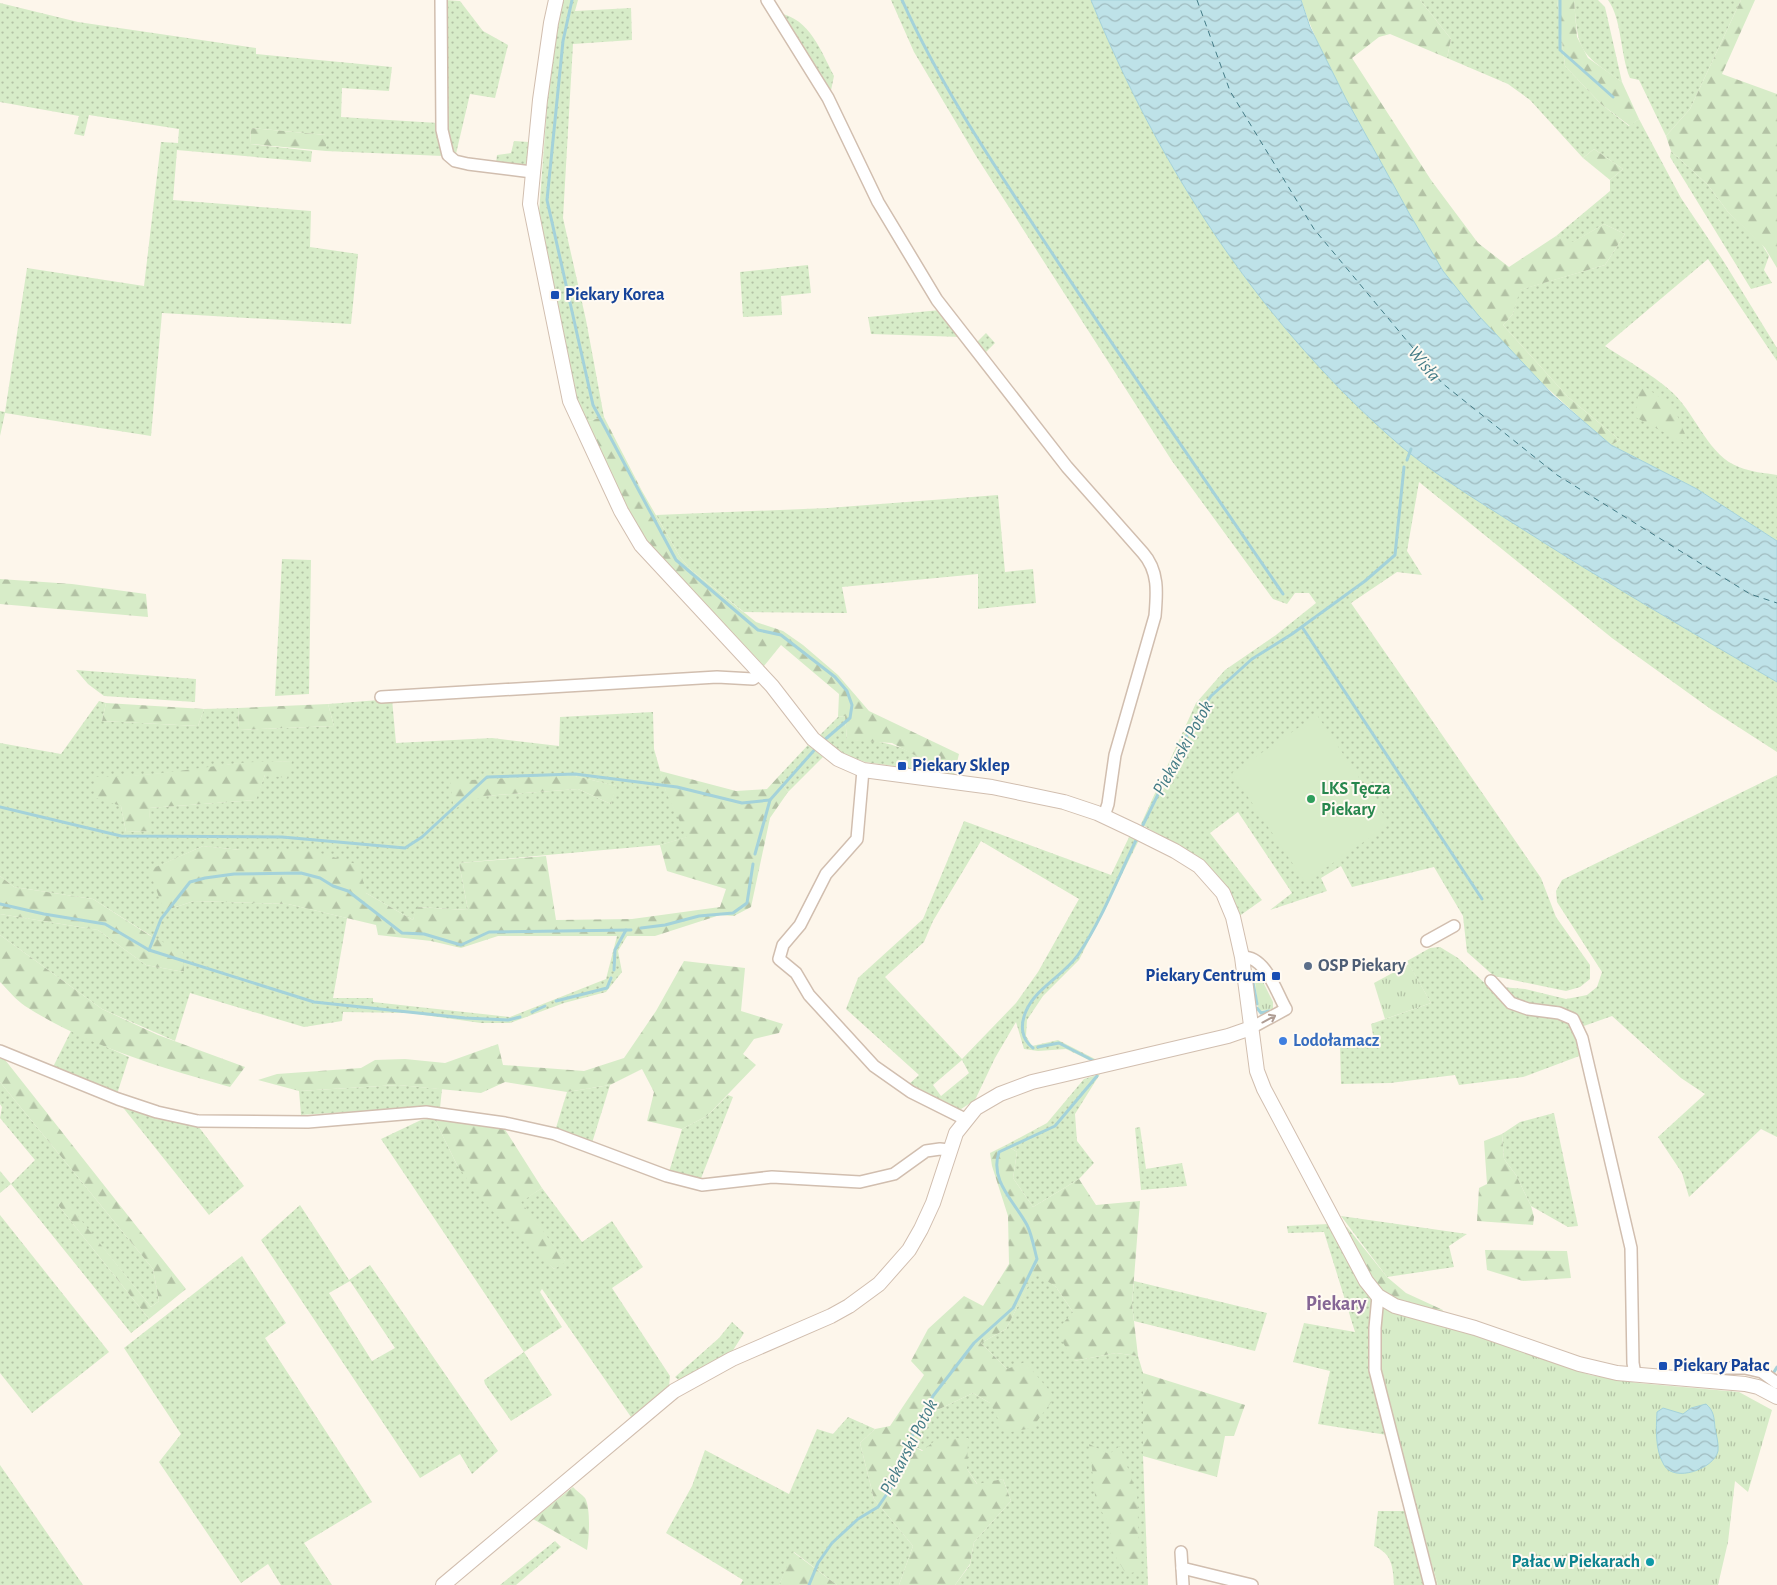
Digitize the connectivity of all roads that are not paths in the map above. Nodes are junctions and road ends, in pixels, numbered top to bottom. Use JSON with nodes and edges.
{"nodes":[{"id":1,"x":441,"y":0,"type":"edge"},
{"id":2,"x":556,"y":0,"type":"edge"},
{"id":3,"x":767,"y":0,"type":"edge"},
{"id":4,"x":532,"y":172,"type":"junction"},
{"id":5,"x":761,"y":673,"type":"junction"},
{"id":6,"x":380,"y":697,"type":"dead end"},
{"id":7,"x":863,"y":770,"type":"junction"},
{"id":8,"x":1104,"y":816,"type":"junction"},
{"id":9,"x":1454,"y":926,"type":"dead end"},
{"id":10,"x":1427,"y":941,"type":"dead end"},
{"id":11,"x":1242,"y":957,"type":"junction"},
{"id":12,"x":1491,"y":981,"type":"dead end"},
{"id":13,"x":1251,"y":1028,"type":"junction"},
{"id":14,"x":0,"y":1051,"type":"edge"},
{"id":15,"x":965,"y":1119,"type":"junction"},
{"id":16,"x":949,"y":1150,"type":"junction"},
{"id":17,"x":1378,"y":1296,"type":"junction"},
{"id":18,"x":1635,"y":1374,"type":"junction"},
{"id":19,"x":1776,"y":1391,"type":"edge"},
{"id":20,"x":1181,"y":1552,"type":"dead end"},
{"id":21,"x":1182,"y":1568,"type":"junction"},
{"id":22,"x":442,"y":1585,"type":"edge"},
{"id":23,"x":1183,"y":1585,"type":"edge"},
{"id":24,"x":1252,"y":1585,"type":"edge"},
{"id":25,"x":1430,"y":1585,"type":"edge"}],
"edges":[{"from":1,"to":4,"type":"street"},
{"from":2,"to":4,"type":"street"},
{"from":3,"to":8,"type":"street"},
{"from":4,"to":5,"type":"street"},
{"from":5,"to":6,"type":"street"},
{"from":5,"to":7,"type":"street"},
{"from":7,"to":8,"type":"street"},
{"from":7,"to":15,"type":"street"},
{"from":8,"to":11,"type":"street"},
{"from":9,"to":10,"type":"street"},
{"from":11,"to":13,"type":"street"},
{"from":13,"to":11,"type":"street","one_way":true},
{"from":12,"to":18,"type":"street"},
{"from":13,"to":15,"type":"street"},
{"from":13,"to":17,"type":"street"},
{"from":14,"to":16,"type":"street"},
{"from":15,"to":16,"type":"street"},
{"from":16,"to":22,"type":"street"},
{"from":17,"to":18,"type":"street"},
{"from":17,"to":25,"type":"street"},
{"from":18,"to":19,"type":"street"},
{"from":20,"to":21,"type":"street"},
{"from":21,"to":23,"type":"street"},
{"from":21,"to":24,"type":"street"}]}
